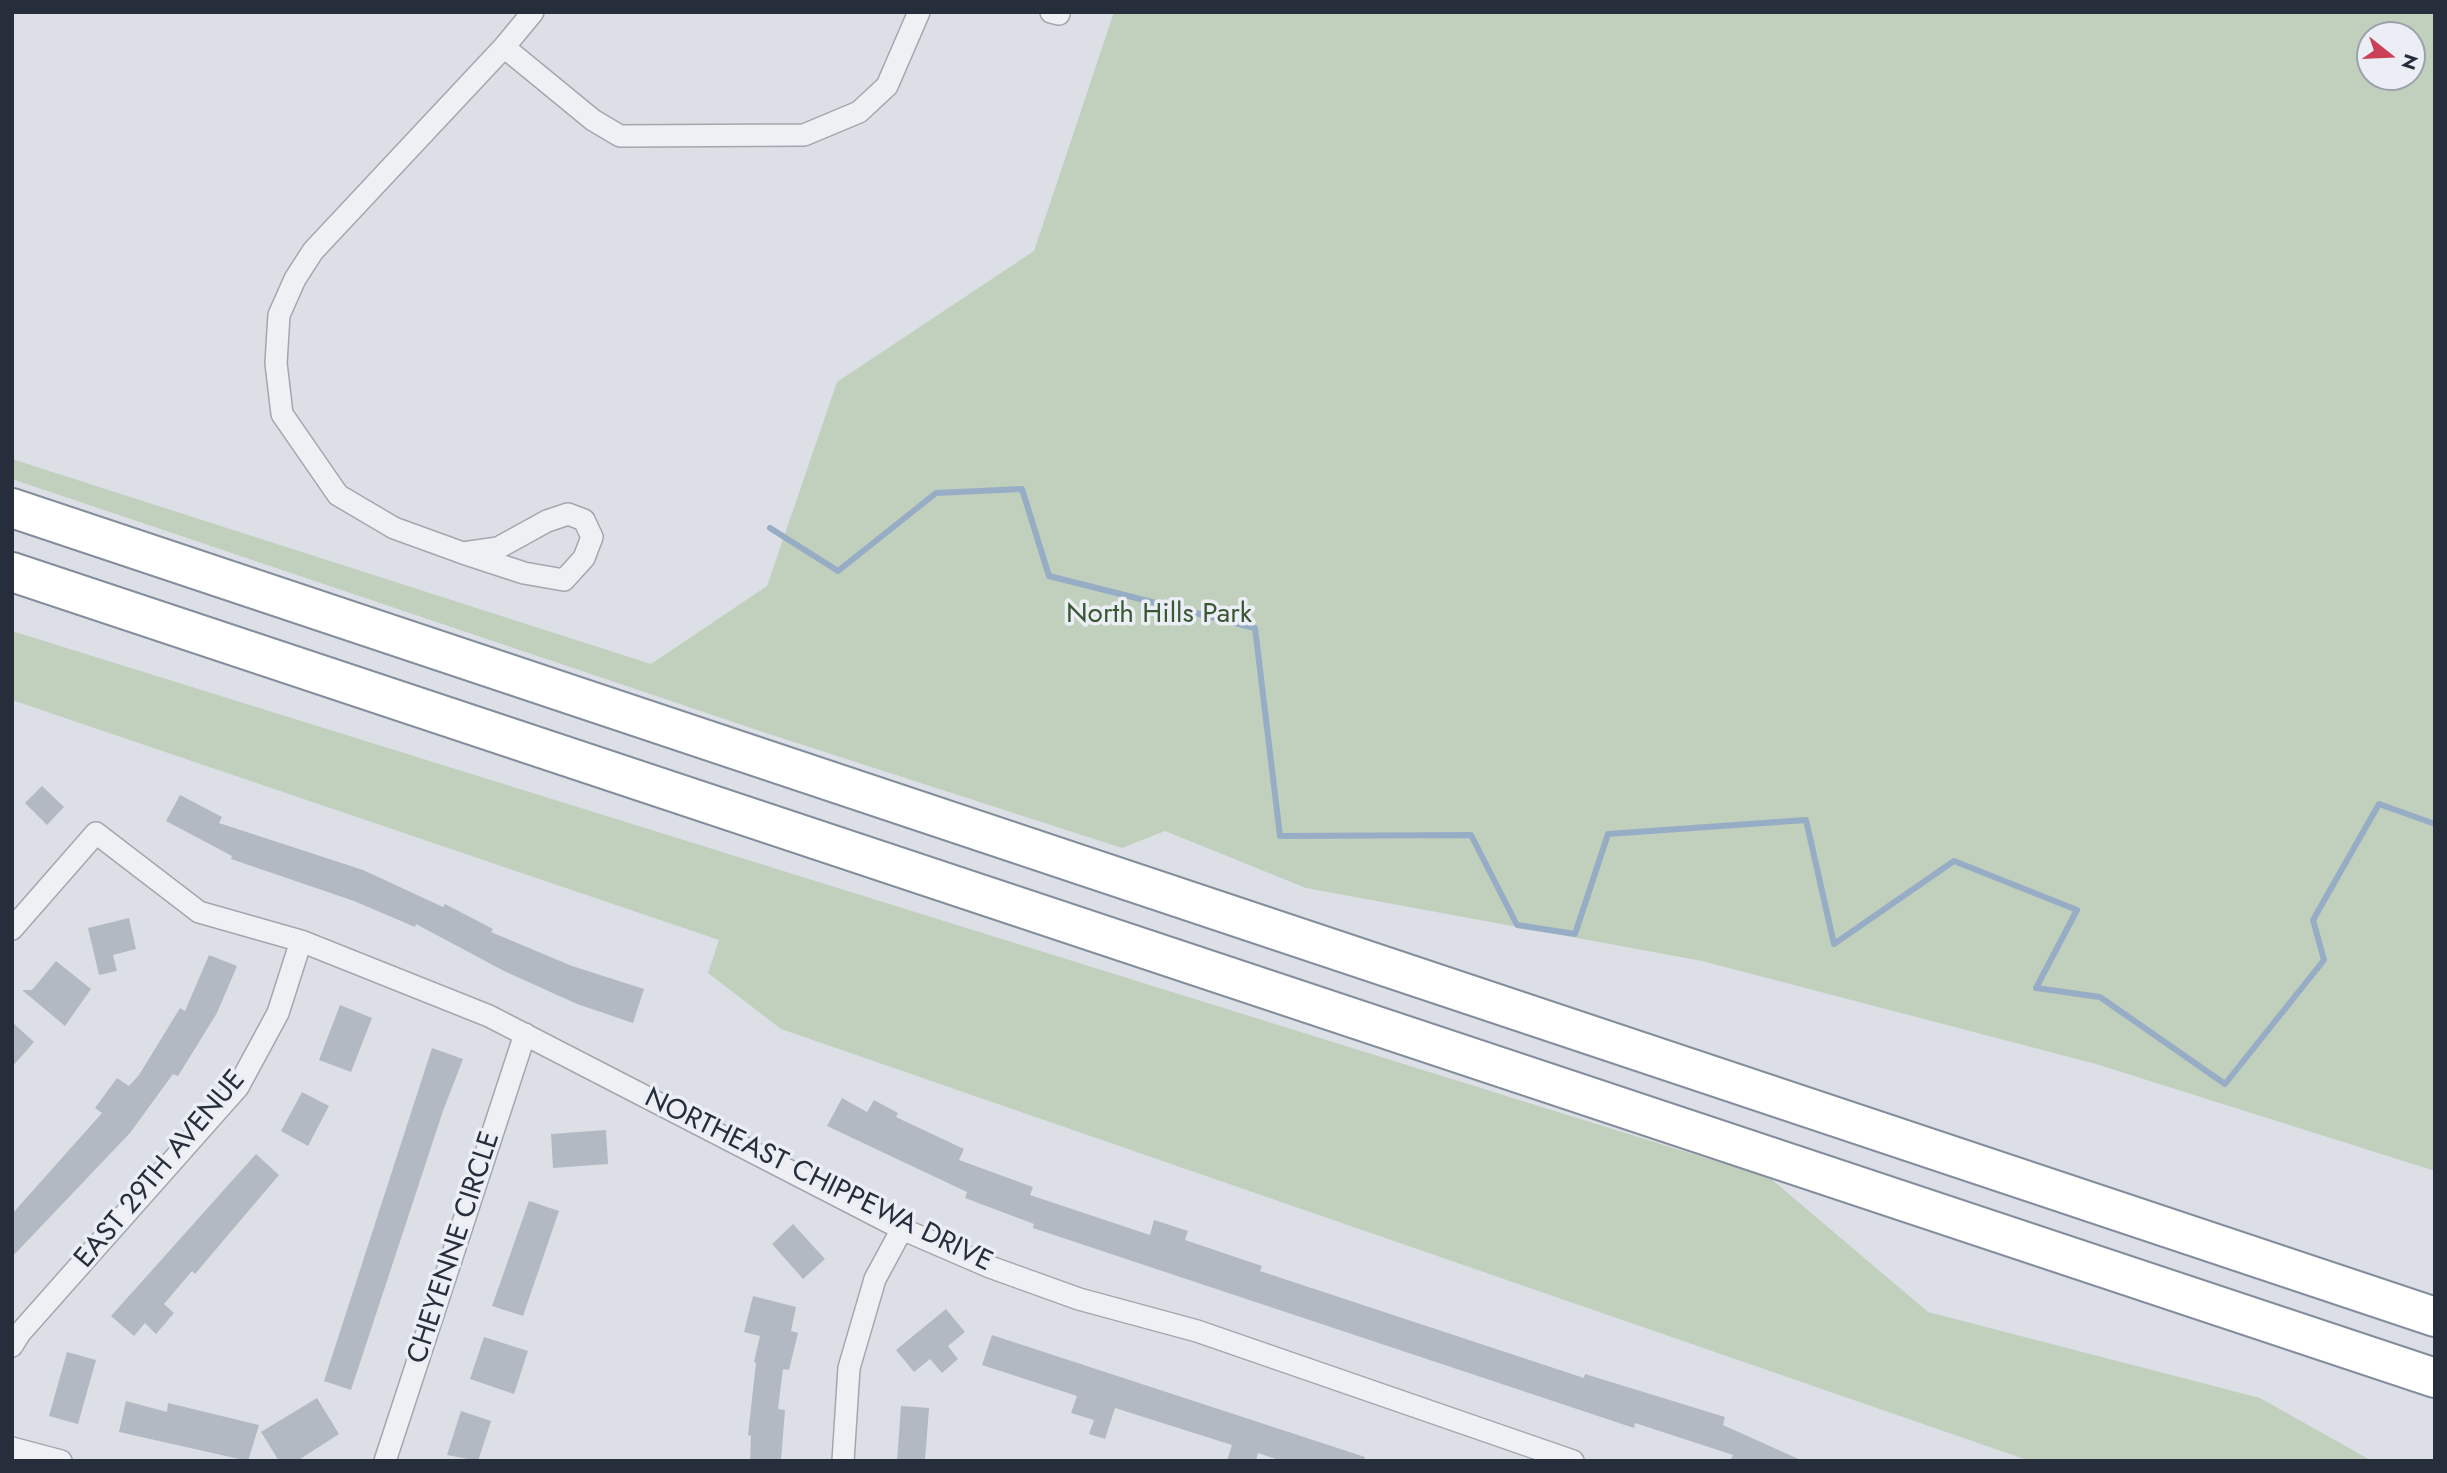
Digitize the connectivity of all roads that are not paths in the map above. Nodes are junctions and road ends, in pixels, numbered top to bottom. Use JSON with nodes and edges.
{"nodes":[{"id":1,"x":533,"y":12,"type":"edge"},
{"id":2,"x":919,"y":12,"type":"edge"},
{"id":3,"x":505,"y":47,"type":"junction"},
{"id":4,"x":12,"y":508,"type":"edge"},
{"id":5,"x":463,"y":553,"type":"junction"},
{"id":6,"x":12,"y":572,"type":"edge"},
{"id":7,"x":12,"y":929,"type":"edge"},
{"id":8,"x":301,"y":941,"type":"junction"},
{"id":9,"x":525,"y":1034,"type":"junction"},
{"id":10,"x":902,"y":1229,"type":"junction"},
{"id":11,"x":2435,"y":1317,"type":"edge"},
{"id":12,"x":12,"y":1346,"type":"edge"},
{"id":13,"x":2435,"y":1378,"type":"edge"},
{"id":14,"x":12,"y":1448,"type":"edge"},
{"id":15,"x":61,"y":1461,"type":"edge"},
{"id":16,"x":384,"y":1461,"type":"edge"},
{"id":17,"x":843,"y":1461,"type":"edge"},
{"id":18,"x":1573,"y":1461,"type":"edge"}],
"edges":[{"from":1,"to":3,"type":"street"},
{"from":2,"to":3,"type":"street"},
{"from":3,"to":5,"type":"street"},
{"from":4,"to":11,"type":"highway"},
{"from":5,"to":5,"type":"street"},
{"from":6,"to":13,"type":"highway"},
{"from":7,"to":8,"type":"street","name":"NORTHEAST CHIPPEWA DRIVE"},
{"from":8,"to":9,"type":"street","name":"NORTHEAST CHIPPEWA DRIVE"},
{"from":8,"to":12,"type":"street","name":"EAST 29TH AVENUE"},
{"from":9,"to":10,"type":"street","name":"NORTHEAST CHIPPEWA DRIVE"},
{"from":9,"to":16,"type":"street","name":"CHEYENNE CIRCLE"},
{"from":10,"to":17,"type":"street"},
{"from":10,"to":18,"type":"street","name":"NORTHEAST CHIPPEWA DRIVE"},
{"from":14,"to":15,"type":"street"}]}
